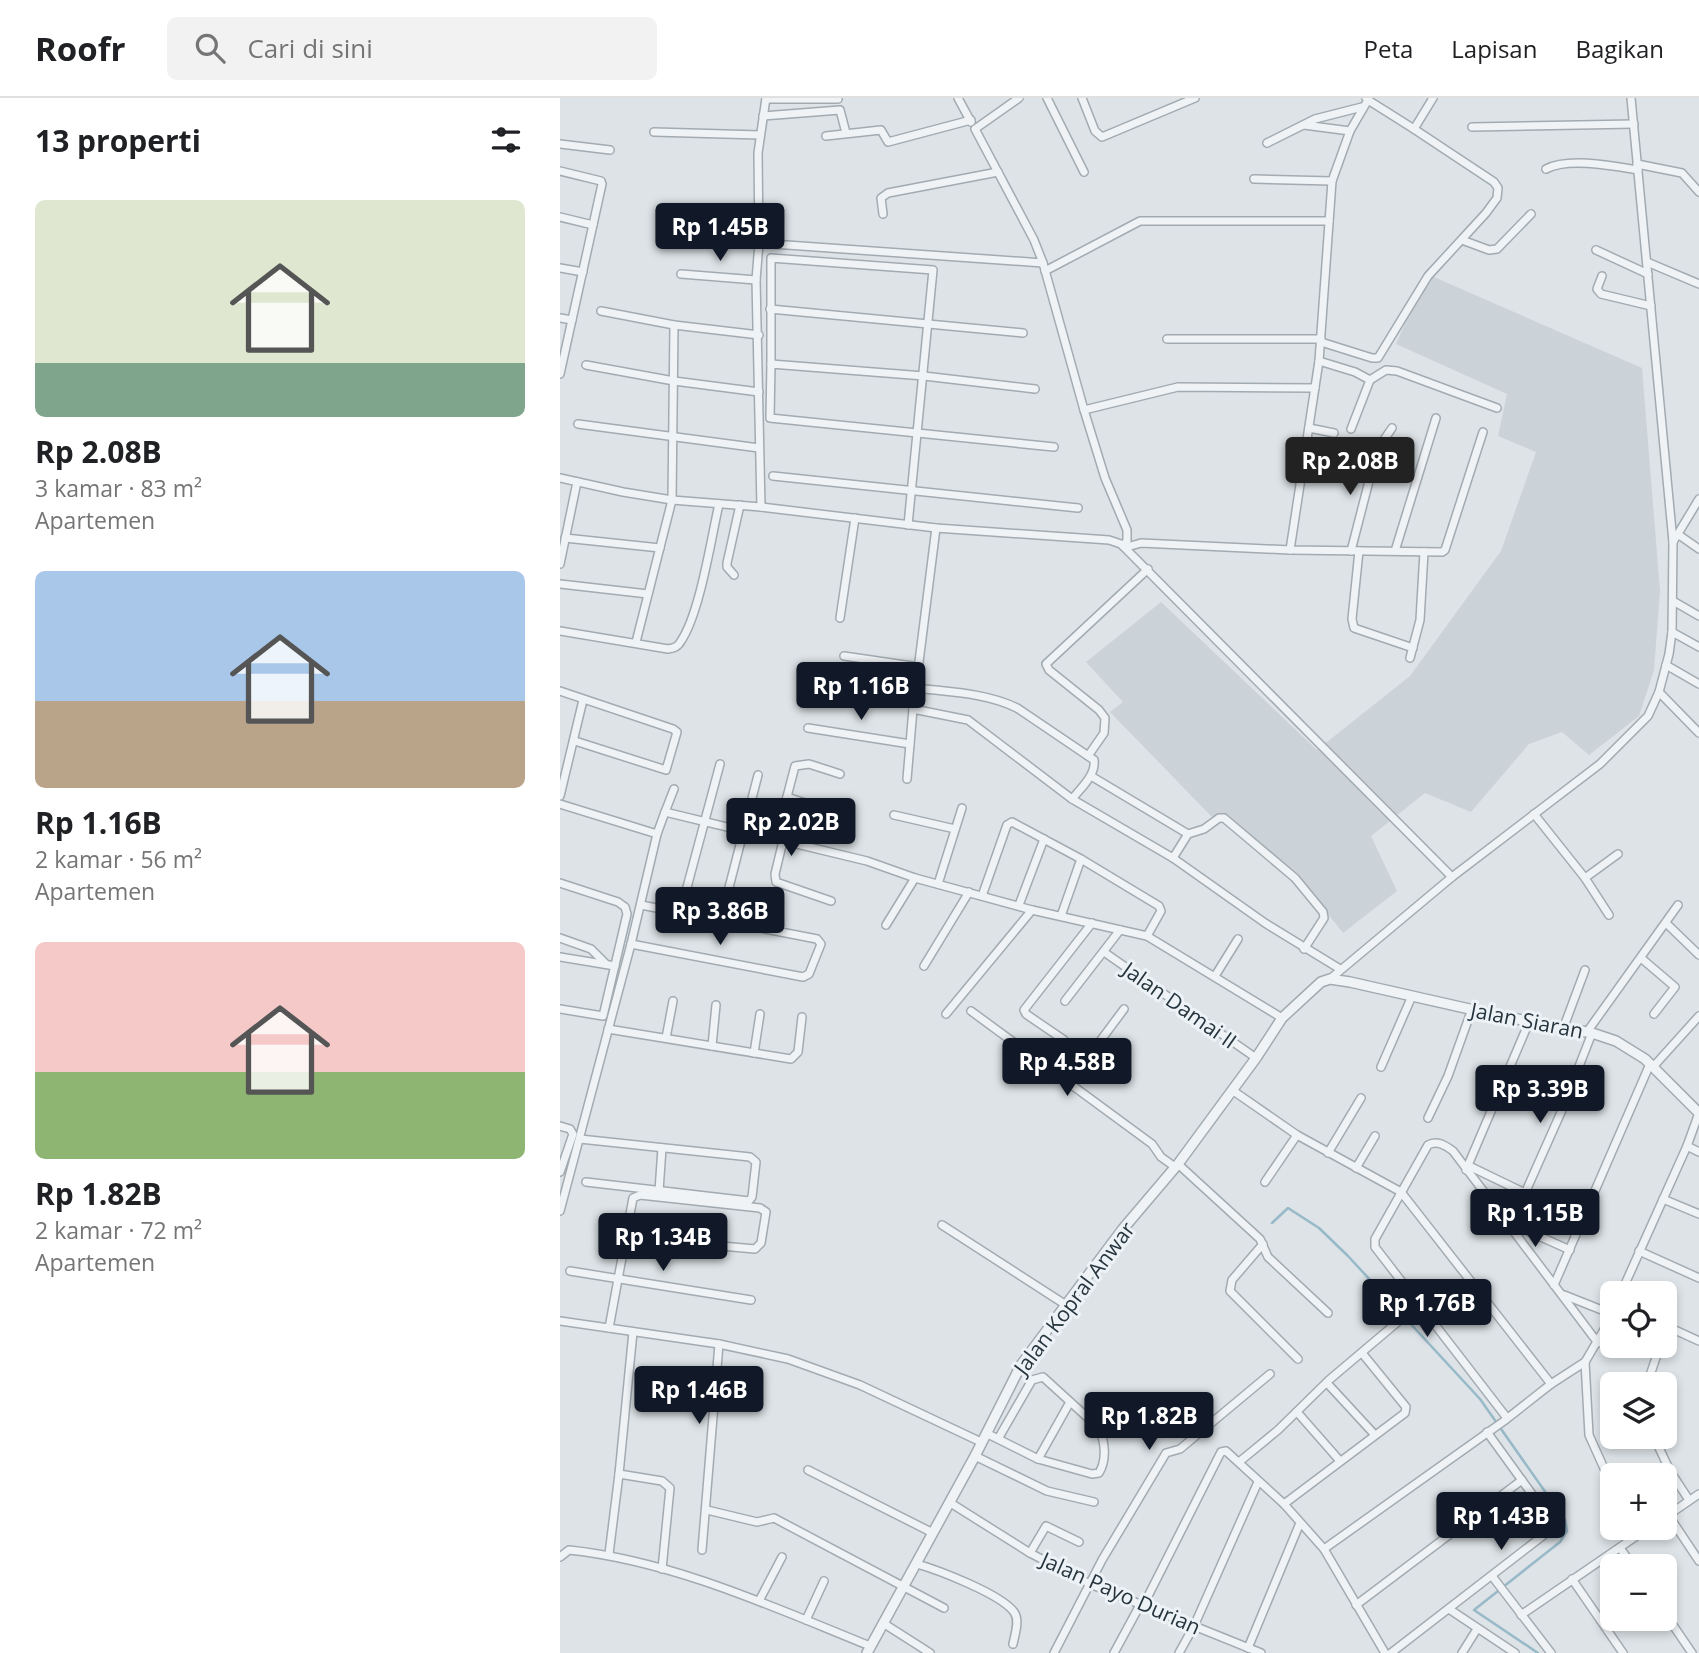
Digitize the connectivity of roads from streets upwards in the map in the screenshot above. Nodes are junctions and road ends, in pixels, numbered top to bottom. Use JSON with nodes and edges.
{"nodes":[{"id":1,"x":958,"y":98,"type":"edge"},
{"id":2,"x":1019,"y":98,"type":"edge"},
{"id":3,"x":1047,"y":98,"type":"edge"},
{"id":4,"x":1082,"y":98,"type":"edge"},
{"id":5,"x":1195,"y":98,"type":"edge"},
{"id":6,"x":1433,"y":98,"type":"edge"},
{"id":7,"x":1631,"y":98,"type":"edge"},
{"id":8,"x":766,"y":99,"type":"edge"},
{"id":9,"x":838,"y":99,"type":"edge"},
{"id":10,"x":1365,"y":102,"type":"edge"},
{"id":11,"x":763,"y":116,"type":"junction"},
{"id":12,"x":971,"y":120,"type":"junction"},
{"id":13,"x":1634,"y":124,"type":"junction"},
{"id":14,"x":1304,"y":125,"type":"junction"},
{"id":15,"x":1472,"y":127,"type":"dead end"},
{"id":16,"x":975,"y":129,"type":"junction"},
{"id":17,"x":1414,"y":129,"type":"junction"},
{"id":18,"x":1350,"y":131,"type":"junction"},
{"id":19,"x":654,"y":132,"type":"dead end"},
{"id":20,"x":846,"y":133,"type":"junction"},
{"id":21,"x":760,"y":135,"type":"junction"},
{"id":22,"x":826,"y":136,"type":"dead end"},
{"id":23,"x":1267,"y":143,"type":"dead end"},
{"id":24,"x":560,"y":144,"type":"edge"},
{"id":25,"x":610,"y":150,"type":"dead end"},
{"id":26,"x":1638,"y":167,"type":"junction"},
{"id":27,"x":1546,"y":169,"type":"dead end"},
{"id":28,"x":560,"y":171,"type":"edge"},
{"id":29,"x":999,"y":172,"type":"junction"},
{"id":30,"x":1084,"y":172,"type":"dead end"},
{"id":31,"x":1254,"y":178,"type":"dead end"},
{"id":32,"x":1332,"y":181,"type":"junction"},
{"id":33,"x":1699,"y":192,"type":"edge"},
{"id":34,"x":883,"y":214,"type":"dead end"},
{"id":35,"x":1531,"y":214,"type":"dead end"},
{"id":36,"x":560,"y":217,"type":"edge"},
{"id":37,"x":1329,"y":221,"type":"junction"},
{"id":38,"x":593,"y":225,"type":"junction"},
{"id":39,"x":1462,"y":240,"type":"junction"},
{"id":40,"x":759,"y":243,"type":"junction"},
{"id":41,"x":1596,"y":250,"type":"dead end"},
{"id":42,"x":1647,"y":262,"type":"junction"},
{"id":43,"x":1044,"y":267,"type":"junction"},
{"id":44,"x":560,"y":268,"type":"edge"},
{"id":45,"x":583,"y":272,"type":"junction"},
{"id":46,"x":681,"y":274,"type":"dead end"},
{"id":47,"x":1648,"y":274,"type":"junction"},
{"id":48,"x":1602,"y":276,"type":"dead end"},
{"id":49,"x":756,"y":280,"type":"junction"},
{"id":50,"x":1699,"y":284,"type":"edge"},
{"id":51,"x":1651,"y":306,"type":"junction"},
{"id":52,"x":770,"y":309,"type":"junction"},
{"id":53,"x":601,"y":311,"type":"dead end"},
{"id":54,"x":560,"y":317,"type":"edge"},
{"id":55,"x":572,"y":320,"type":"junction"},
{"id":56,"x":929,"y":323,"type":"junction"},
{"id":57,"x":674,"y":325,"type":"junction"},
{"id":58,"x":759,"y":334,"type":"junction"},
{"id":59,"x":1023,"y":334,"type":"dead end"},
{"id":60,"x":1167,"y":340,"type":"dead end"},
{"id":61,"x":1321,"y":340,"type":"junction"},
{"id":62,"x":1319,"y":361,"type":"junction"},
{"id":63,"x":771,"y":364,"type":"junction"},
{"id":64,"x":586,"y":365,"type":"dead end"},
{"id":65,"x":560,"y":371,"type":"edge"},
{"id":66,"x":924,"y":376,"type":"junction"},
{"id":67,"x":1370,"y":380,"type":"junction"},
{"id":68,"x":674,"y":381,"type":"junction"},
{"id":69,"x":1035,"y":388,"type":"dead end"},
{"id":70,"x":1315,"y":388,"type":"junction"},
{"id":71,"x":759,"y":392,"type":"junction"},
{"id":72,"x":1497,"y":408,"type":"dead end"},
{"id":73,"x":1084,"y":410,"type":"junction"},
{"id":74,"x":1436,"y":418,"type":"dead end"},
{"id":75,"x":578,"y":424,"type":"dead end"},
{"id":76,"x":1309,"y":428,"type":"junction"},
{"id":77,"x":1392,"y":428,"type":"dead end"},
{"id":78,"x":1351,"y":429,"type":"dead end"},
{"id":79,"x":918,"y":432,"type":"junction"},
{"id":80,"x":1483,"y":432,"type":"dead end"},
{"id":81,"x":1334,"y":433,"type":"dead end"},
{"id":82,"x":674,"y":437,"type":"junction"},
{"id":83,"x":1054,"y":447,"type":"dead end"},
{"id":84,"x":759,"y":448,"type":"junction"},
{"id":85,"x":773,"y":476,"type":"dead end"},
{"id":86,"x":560,"y":478,"type":"edge"},
{"id":87,"x":577,"y":482,"type":"junction"},
{"id":88,"x":912,"y":492,"type":"junction"},
{"id":89,"x":1699,"y":499,"type":"edge"},
{"id":90,"x":672,"y":500,"type":"junction"},
{"id":91,"x":719,"y":504,"type":"junction"},
{"id":92,"x":740,"y":505,"type":"junction"},
{"id":93,"x":761,"y":508,"type":"junction"},
{"id":94,"x":1078,"y":508,"type":"dead end"},
{"id":95,"x":1691,"y":515,"type":"junction"},
{"id":96,"x":855,"y":518,"type":"junction"},
{"id":97,"x":1699,"y":520,"type":"edge"},
{"id":98,"x":908,"y":525,"type":"junction"},
{"id":99,"x":936,"y":528,"type":"junction"},
{"id":100,"x":1679,"y":535,"type":"junction"},
{"id":101,"x":565,"y":538,"type":"junction"},
{"id":102,"x":1673,"y":542,"type":"junction"},
{"id":103,"x":1125,"y":547,"type":"junction"},
{"id":104,"x":660,"y":548,"type":"junction"},
{"id":105,"x":1699,"y":549,"type":"edge"},
{"id":106,"x":1290,"y":550,"type":"junction"},
{"id":107,"x":1355,"y":551,"type":"junction"},
{"id":108,"x":1395,"y":551,"type":"junction"},
{"id":109,"x":1424,"y":552,"type":"junction"},
{"id":110,"x":560,"y":564,"type":"edge"},
{"id":111,"x":1148,"y":569,"type":"junction"},
{"id":112,"x":734,"y":575,"type":"dead end"},
{"id":113,"x":560,"y":584,"type":"edge"},
{"id":114,"x":648,"y":594,"type":"junction"},
{"id":115,"x":1673,"y":601,"type":"junction"},
{"id":116,"x":1699,"y":616,"type":"edge"},
{"id":117,"x":840,"y":618,"type":"dead end"},
{"id":118,"x":560,"y":631,"type":"edge"},
{"id":119,"x":1672,"y":632,"type":"junction"},
{"id":120,"x":636,"y":642,"type":"junction"},
{"id":121,"x":1699,"y":647,"type":"edge"},
{"id":122,"x":1413,"y":648,"type":"junction"},
{"id":123,"x":844,"y":656,"type":"dead end"},
{"id":124,"x":1410,"y":658,"type":"dead end"},
{"id":125,"x":1666,"y":665,"type":"junction"},
{"id":126,"x":919,"y":667,"type":"junction"},
{"id":127,"x":1699,"y":684,"type":"edge"},
{"id":128,"x":916,"y":688,"type":"junction"},
{"id":129,"x":560,"y":691,"type":"edge"},
{"id":130,"x":1659,"y":692,"type":"junction"},
{"id":131,"x":583,"y":700,"type":"junction"},
{"id":132,"x":913,"y":709,"type":"junction"},
{"id":133,"x":808,"y":728,"type":"dead end"},
{"id":134,"x":1699,"y":733,"type":"edge"},
{"id":135,"x":575,"y":741,"type":"junction"},
{"id":136,"x":910,"y":744,"type":"junction"},
{"id":137,"x":1088,"y":757,"type":"junction"},
{"id":138,"x":720,"y":764,"type":"dead end"},
{"id":139,"x":840,"y":774,"type":"dead end"},
{"id":140,"x":758,"y":775,"type":"dead end"},
{"id":141,"x":1091,"y":776,"type":"junction"},
{"id":142,"x":907,"y":779,"type":"dead end"},
{"id":143,"x":674,"y":789,"type":"dead end"},
{"id":144,"x":560,"y":796,"type":"edge"},
{"id":145,"x":787,"y":797,"type":"junction"},
{"id":146,"x":1072,"y":799,"type":"junction"},
{"id":147,"x":560,"y":804,"type":"edge"},
{"id":148,"x":962,"y":808,"type":"dead end"},
{"id":149,"x":829,"y":811,"type":"dead end"},
{"id":150,"x":666,"y":812,"type":"junction"},
{"id":151,"x":1534,"y":814,"type":"junction"},
{"id":152,"x":894,"y":816,"type":"dead end"},
{"id":153,"x":705,"y":822,"type":"junction"},
{"id":154,"x":955,"y":828,"type":"junction"},
{"id":155,"x":744,"y":832,"type":"junction"},
{"id":156,"x":657,"y":834,"type":"junction"},
{"id":157,"x":1188,"y":834,"type":"junction"},
{"id":158,"x":1044,"y":839,"type":"junction"},
{"id":159,"x":779,"y":840,"type":"junction"},
{"id":160,"x":1618,"y":854,"type":"dead end"},
{"id":161,"x":1173,"y":858,"type":"junction"},
{"id":162,"x":1081,"y":859,"type":"junction"},
{"id":163,"x":1452,"y":877,"type":"junction"},
{"id":164,"x":915,"y":878,"type":"junction"},
{"id":165,"x":1585,"y":878,"type":"junction"},
{"id":166,"x":560,"y":883,"type":"edge"},
{"id":167,"x":938,"y":884,"type":"junction"},
{"id":168,"x":686,"y":891,"type":"dead end"},
{"id":169,"x":969,"y":892,"type":"junction"},
{"id":170,"x":982,"y":896,"type":"junction"},
{"id":171,"x":726,"y":899,"type":"dead end"},
{"id":172,"x":831,"y":901,"type":"dead end"},
{"id":173,"x":641,"y":905,"type":"junction"},
{"id":174,"x":1019,"y":905,"type":"junction"},
{"id":175,"x":1678,"y":905,"type":"dead end"},
{"id":176,"x":1032,"y":910,"type":"junction"},
{"id":177,"x":1609,"y":915,"type":"dead end"},
{"id":178,"x":1061,"y":916,"type":"junction"},
{"id":179,"x":1092,"y":923,"type":"junction"},
{"id":180,"x":1666,"y":923,"type":"junction"},
{"id":181,"x":886,"y":925,"type":"dead end"},
{"id":182,"x":1120,"y":930,"type":"junction"},
{"id":183,"x":1147,"y":936,"type":"junction"},
{"id":184,"x":560,"y":938,"type":"edge"},
{"id":185,"x":1238,"y":939,"type":"dead end"},
{"id":186,"x":631,"y":944,"type":"junction"},
{"id":187,"x":1304,"y":949,"type":"junction"},
{"id":188,"x":1104,"y":952,"type":"junction"},
{"id":189,"x":1699,"y":955,"type":"edge"},
{"id":190,"x":560,"y":957,"type":"edge"},
{"id":191,"x":1641,"y":958,"type":"junction"},
{"id":192,"x":605,"y":963,"type":"junction"},
{"id":193,"x":615,"y":966,"type":"junction"},
{"id":194,"x":924,"y":966,"type":"dead end"},
{"id":195,"x":1340,"y":969,"type":"junction"},
{"id":196,"x":1585,"y":970,"type":"dead end"},
{"id":197,"x":1214,"y":976,"type":"junction"},
{"id":198,"x":1330,"y":979,"type":"junction"},
{"id":199,"x":1412,"y":996,"type":"junction"},
{"id":200,"x":1065,"y":1001,"type":"dead end"},
{"id":201,"x":673,"y":1002,"type":"dead end"},
{"id":202,"x":716,"y":1005,"type":"dead end"},
{"id":203,"x":560,"y":1009,"type":"edge"},
{"id":204,"x":1124,"y":1009,"type":"dead end"},
{"id":205,"x":1472,"y":1009,"type":"junction"},
{"id":206,"x":971,"y":1011,"type":"dead end"},
{"id":207,"x":760,"y":1013,"type":"dead end"},
{"id":208,"x":946,"y":1014,"type":"dead end"},
{"id":209,"x":1654,"y":1014,"type":"dead end"},
{"id":210,"x":1699,"y":1016,"type":"edge"},
{"id":211,"x":802,"y":1017,"type":"dead end"},
{"id":212,"x":1282,"y":1018,"type":"junction"},
{"id":213,"x":1529,"y":1022,"type":"junction"},
{"id":214,"x":608,"y":1029,"type":"junction"},
{"id":215,"x":1563,"y":1029,"type":"junction"},
{"id":216,"x":1590,"y":1033,"type":"junction"},
{"id":217,"x":666,"y":1038,"type":"junction"},
{"id":218,"x":1064,"y":1040,"type":"dead end"},
{"id":219,"x":712,"y":1046,"type":"junction"},
{"id":220,"x":754,"y":1053,"type":"junction"},
{"id":221,"x":1256,"y":1058,"type":"junction"},
{"id":222,"x":1652,"y":1065,"type":"junction"},
{"id":223,"x":1381,"y":1067,"type":"dead end"},
{"id":224,"x":1069,"y":1083,"type":"junction"},
{"id":225,"x":1232,"y":1090,"type":"junction"},
{"id":226,"x":1361,"y":1098,"type":"dead end"},
{"id":227,"x":1699,"y":1113,"type":"edge"},
{"id":228,"x":1428,"y":1118,"type":"dead end"},
{"id":229,"x":560,"y":1126,"type":"edge"},
{"id":230,"x":1297,"y":1135,"type":"junction"},
{"id":231,"x":1375,"y":1136,"type":"dead end"},
{"id":232,"x":580,"y":1139,"type":"junction"},
{"id":233,"x":1687,"y":1146,"type":"junction"},
{"id":234,"x":662,"y":1148,"type":"junction"},
{"id":235,"x":1699,"y":1152,"type":"edge"},
{"id":236,"x":1328,"y":1153,"type":"junction"},
{"id":237,"x":1176,"y":1165,"type":"junction"},
{"id":238,"x":1356,"y":1168,"type":"junction"},
{"id":239,"x":1467,"y":1168,"type":"junction"},
{"id":240,"x":560,"y":1172,"type":"edge"},
{"id":241,"x":1265,"y":1181,"type":"dead end"},
{"id":242,"x":586,"y":1182,"type":"dead end"},
{"id":243,"x":659,"y":1191,"type":"junction"},
{"id":244,"x":1401,"y":1192,"type":"junction"},
{"id":245,"x":1525,"y":1193,"type":"junction"},
{"id":246,"x":1664,"y":1199,"type":"junction"},
{"id":247,"x":560,"y":1211,"type":"edge"},
{"id":248,"x":1699,"y":1214,"type":"edge"},
{"id":249,"x":942,"y":1225,"type":"dead end"},
{"id":250,"x":1511,"y":1225,"type":"junction"},
{"id":251,"x":624,"y":1234,"type":"junction"},
{"id":252,"x":1263,"y":1244,"type":"junction"},
{"id":253,"x":1570,"y":1250,"type":"junction"},
{"id":254,"x":1639,"y":1251,"type":"junction"},
{"id":255,"x":570,"y":1271,"type":"dead end"},
{"id":256,"x":1699,"y":1278,"type":"edge"},
{"id":257,"x":617,"y":1280,"type":"junction"},
{"id":258,"x":1626,"y":1281,"type":"edge"},
{"id":259,"x":1554,"y":1285,"type":"junction"},
{"id":260,"x":1561,"y":1294,"type":"junction"},
{"id":261,"x":751,"y":1300,"type":"dead end"},
{"id":262,"x":1066,"y":1305,"type":"junction"},
{"id":263,"x":1600,"y":1310,"type":"edge"},
{"id":264,"x":1328,"y":1313,"type":"dead end"},
{"id":265,"x":1400,"y":1320,"type":"dead end"},
{"id":266,"x":560,"y":1321,"type":"edge"},
{"id":267,"x":609,"y":1328,"type":"junction"},
{"id":268,"x":1677,"y":1331,"type":"edge"},
{"id":269,"x":633,"y":1332,"type":"junction"},
{"id":270,"x":1600,"y":1339,"type":"edge"},
{"id":271,"x":1699,"y":1341,"type":"edge"},
{"id":272,"x":1598,"y":1343,"type":"junction"},
{"id":273,"x":719,"y":1344,"type":"junction"},
{"id":274,"x":1362,"y":1353,"type":"junction"},
{"id":275,"x":1298,"y":1359,"type":"dead end"},
{"id":276,"x":1585,"y":1362,"type":"junction"},
{"id":277,"x":1270,"y":1374,"type":"dead end"},
{"id":278,"x":1327,"y":1383,"type":"junction"},
{"id":279,"x":1551,"y":1384,"type":"junction"},
{"id":280,"x":1070,"y":1402,"type":"junction"},
{"id":281,"x":1297,"y":1412,"type":"junction"},
{"id":282,"x":1506,"y":1420,"type":"junction"},
{"id":283,"x":1489,"y":1430,"type":"junction"},
{"id":284,"x":986,"y":1433,"type":"junction"},
{"id":285,"x":1375,"y":1435,"type":"junction"},
{"id":286,"x":998,"y":1438,"type":"junction"},
{"id":287,"x":981,"y":1443,"type":"junction"},
{"id":288,"x":1660,"y":1449,"type":"edge"},
{"id":289,"x":975,"y":1455,"type":"junction"},
{"id":290,"x":1038,"y":1459,"type":"junction"},
{"id":291,"x":1340,"y":1461,"type":"junction"},
{"id":292,"x":1239,"y":1462,"type":"junction"},
{"id":293,"x":1602,"y":1463,"type":"edge"},
{"id":294,"x":808,"y":1471,"type":"dead end"},
{"id":295,"x":619,"y":1474,"type":"junction"},
{"id":296,"x":1522,"y":1480,"type":"junction"},
{"id":297,"x":1258,"y":1482,"type":"junction"},
{"id":298,"x":1699,"y":1494,"type":"edge"},
{"id":299,"x":1689,"y":1500,"type":"junction"},
{"id":300,"x":949,"y":1502,"type":"junction"},
{"id":301,"x":1094,"y":1502,"type":"dead end"},
{"id":302,"x":1284,"y":1504,"type":"junction"},
{"id":303,"x":1677,"y":1509,"type":"edge"},
{"id":304,"x":707,"y":1510,"type":"junction"},
{"id":305,"x":1300,"y":1523,"type":"junction"},
{"id":306,"x":1677,"y":1532,"type":"edge"},
{"id":307,"x":933,"y":1533,"type":"junction"},
{"id":308,"x":1628,"y":1540,"type":"edge"},
{"id":309,"x":1079,"y":1542,"type":"dead end"},
{"id":310,"x":1620,"y":1548,"type":"junction"},
{"id":311,"x":1324,"y":1549,"type":"junction"},
{"id":312,"x":702,"y":1550,"type":"dead end"},
{"id":313,"x":1030,"y":1553,"type":"junction"},
{"id":314,"x":609,"y":1554,"type":"junction"},
{"id":315,"x":1624,"y":1554,"type":"edge"},
{"id":316,"x":560,"y":1557,"type":"edge"},
{"id":317,"x":782,"y":1557,"type":"dead end"},
{"id":318,"x":1699,"y":1561,"type":"edge"},
{"id":319,"x":917,"y":1564,"type":"junction"},
{"id":320,"x":662,"y":1569,"type":"junction"},
{"id":321,"x":1494,"y":1579,"type":"junction"},
{"id":322,"x":1572,"y":1579,"type":"junction"},
{"id":323,"x":824,"y":1581,"type":"dead end"},
{"id":324,"x":1090,"y":1584,"type":"junction"},
{"id":325,"x":904,"y":1585,"type":"junction"},
{"id":326,"x":759,"y":1601,"type":"junction"},
{"id":327,"x":1356,"y":1605,"type":"junction"},
{"id":328,"x":1141,"y":1606,"type":"junction"},
{"id":329,"x":944,"y":1608,"type":"dead end"},
{"id":330,"x":1449,"y":1609,"type":"junction"},
{"id":331,"x":1521,"y":1615,"type":"junction"},
{"id":332,"x":806,"y":1620,"type":"junction"},
{"id":333,"x":883,"y":1623,"type":"junction"},
{"id":334,"x":1194,"y":1626,"type":"junction"},
{"id":335,"x":1477,"y":1629,"type":"junction"},
{"id":336,"x":1677,"y":1631,"type":"edge"},
{"id":337,"x":1013,"y":1644,"type":"dead end"},
{"id":338,"x":1248,"y":1648,"type":"junction"},
{"id":339,"x":869,"y":1650,"type":"edge"},
{"id":340,"x":1549,"y":1652,"type":"edge"},
{"id":341,"x":930,"y":1653,"type":"edge"},
{"id":342,"x":1054,"y":1653,"type":"edge"},
{"id":343,"x":1114,"y":1653,"type":"edge"},
{"id":344,"x":1179,"y":1653,"type":"edge"},
{"id":345,"x":1261,"y":1653,"type":"edge"},
{"id":346,"x":1385,"y":1653,"type":"edge"},
{"id":347,"x":1391,"y":1653,"type":"edge"},
{"id":348,"x":1462,"y":1653,"type":"edge"},
{"id":349,"x":1515,"y":1653,"type":"edge"},
{"id":350,"x":1623,"y":1653,"type":"edge"},
{"id":351,"x":1692,"y":1653,"type":"edge"}],
"edges":[{"from":1,"to":12,"type":"street"},
{"from":2,"to":16,"type":"street"},
{"from":3,"to":30,"type":"street"},
{"from":4,"to":5,"type":"street"},
{"from":6,"to":17,"type":"street"},
{"from":7,"to":13,"type":"street"},
{"from":8,"to":9,"type":"street"},
{"from":8,"to":11,"type":"street"},
{"from":10,"to":14,"type":"street"},
{"from":10,"to":17,"type":"street"},
{"from":10,"to":18,"type":"street"},
{"from":11,"to":20,"type":"street"},
{"from":11,"to":21,"type":"street"},
{"from":12,"to":16,"type":"street"},
{"from":12,"to":20,"type":"street"},
{"from":13,"to":15,"type":"street"},
{"from":13,"to":26,"type":"street"},
{"from":14,"to":18,"type":"street"},
{"from":14,"to":23,"type":"street"},
{"from":16,"to":29,"type":"street"},
{"from":17,"to":39,"type":"street"},
{"from":18,"to":32,"type":"street"},
{"from":19,"to":21,"type":"street"},
{"from":20,"to":22,"type":"street"},
{"from":21,"to":40,"type":"street"},
{"from":24,"to":25,"type":"street"},
{"from":26,"to":27,"type":"street"},
{"from":26,"to":33,"type":"street"},
{"from":26,"to":42,"type":"street"},
{"from":28,"to":38,"type":"street"},
{"from":29,"to":34,"type":"street"},
{"from":29,"to":43,"type":"street"},
{"from":31,"to":32,"type":"street"},
{"from":32,"to":37,"type":"street"},
{"from":35,"to":39,"type":"street"},
{"from":36,"to":38,"type":"street"},
{"from":37,"to":43,"type":"street"},
{"from":37,"to":61,"type":"street"},
{"from":38,"to":45,"type":"street"},
{"from":39,"to":61,"type":"street"},
{"from":40,"to":43,"type":"street"},
{"from":40,"to":49,"type":"street"},
{"from":41,"to":47,"type":"street"},
{"from":42,"to":47,"type":"street"},
{"from":42,"to":50,"type":"street"},
{"from":43,"to":73,"type":"street"},
{"from":44,"to":45,"type":"street"},
{"from":45,"to":55,"type":"street"},
{"from":46,"to":49,"type":"street"},
{"from":47,"to":51,"type":"street"},
{"from":48,"to":51,"type":"street"},
{"from":49,"to":58,"type":"street"},
{"from":51,"to":102,"type":"street"},
{"from":52,"to":56,"type":"street"},
{"from":52,"to":56,"type":"street"},
{"from":52,"to":63,"type":"street"},
{"from":53,"to":57,"type":"street"},
{"from":54,"to":55,"type":"street"},
{"from":55,"to":65,"type":"street"},
{"from":56,"to":59,"type":"street"},
{"from":56,"to":66,"type":"street"},
{"from":57,"to":58,"type":"street"},
{"from":57,"to":68,"type":"street"},
{"from":58,"to":71,"type":"street"},
{"from":60,"to":61,"type":"street"},
{"from":61,"to":62,"type":"street"},
{"from":62,"to":67,"type":"street"},
{"from":62,"to":70,"type":"street"},
{"from":63,"to":66,"type":"street"},
{"from":63,"to":79,"type":"street"},
{"from":64,"to":68,"type":"street"},
{"from":66,"to":69,"type":"street"},
{"from":66,"to":79,"type":"street"},
{"from":67,"to":72,"type":"street"},
{"from":67,"to":78,"type":"street"},
{"from":68,"to":71,"type":"street"},
{"from":68,"to":82,"type":"street"},
{"from":70,"to":73,"type":"street"},
{"from":70,"to":76,"type":"street"},
{"from":71,"to":84,"type":"street"},
{"from":73,"to":103,"type":"street"},
{"from":74,"to":108,"type":"street"},
{"from":75,"to":82,"type":"street"},
{"from":76,"to":81,"type":"street"},
{"from":76,"to":106,"type":"street"},
{"from":77,"to":107,"type":"street"},
{"from":79,"to":83,"type":"street"},
{"from":79,"to":88,"type":"street"},
{"from":80,"to":109,"type":"street"},
{"from":82,"to":84,"type":"street"},
{"from":82,"to":90,"type":"street"},
{"from":84,"to":93,"type":"street"},
{"from":85,"to":88,"type":"street"},
{"from":86,"to":87,"type":"street"},
{"from":87,"to":90,"type":"street"},
{"from":87,"to":101,"type":"street"},
{"from":88,"to":94,"type":"street"},
{"from":88,"to":98,"type":"street"},
{"from":89,"to":95,"type":"street"},
{"from":90,"to":91,"type":"street"},
{"from":90,"to":104,"type":"street"},
{"from":91,"to":92,"type":"street"},
{"from":91,"to":120,"type":"street"},
{"from":92,"to":93,"type":"street"},
{"from":92,"to":112,"type":"street"},
{"from":93,"to":96,"type":"street"},
{"from":95,"to":97,"type":"street"},
{"from":95,"to":100,"type":"street"},
{"from":96,"to":98,"type":"street"},
{"from":96,"to":117,"type":"street"},
{"from":98,"to":99,"type":"street"},
{"from":99,"to":103,"type":"street"},
{"from":99,"to":126,"type":"street"},
{"from":100,"to":102,"type":"street"},
{"from":100,"to":105,"type":"street"},
{"from":101,"to":104,"type":"street"},
{"from":101,"to":110,"type":"street"},
{"from":102,"to":115,"type":"street"},
{"from":103,"to":106,"type":"street"},
{"from":103,"to":111,"type":"street"},
{"from":104,"to":114,"type":"street"},
{"from":106,"to":107,"type":"street"},
{"from":107,"to":108,"type":"street"},
{"from":107,"to":122,"type":"street"},
{"from":108,"to":109,"type":"street"},
{"from":109,"to":122,"type":"street"},
{"from":111,"to":137,"type":"street"},
{"from":111,"to":163,"type":"street"},
{"from":113,"to":114,"type":"street"},
{"from":114,"to":120,"type":"street"},
{"from":115,"to":116,"type":"street"},
{"from":115,"to":119,"type":"street"},
{"from":118,"to":120,"type":"street"},
{"from":119,"to":121,"type":"street"},
{"from":119,"to":125,"type":"street"},
{"from":122,"to":124,"type":"street"},
{"from":123,"to":126,"type":"street"},
{"from":125,"to":127,"type":"street"},
{"from":125,"to":130,"type":"street"},
{"from":126,"to":128,"type":"street"},
{"from":128,"to":132,"type":"street"},
{"from":128,"to":137,"type":"street"},
{"from":129,"to":131,"type":"street"},
{"from":130,"to":134,"type":"street"},
{"from":130,"to":151,"type":"street"},
{"from":131,"to":135,"type":"street"},
{"from":131,"to":135,"type":"street"},
{"from":132,"to":136,"type":"street"},
{"from":132,"to":146,"type":"street"},
{"from":133,"to":136,"type":"street"},
{"from":135,"to":144,"type":"street"},
{"from":136,"to":142,"type":"street"},
{"from":137,"to":141,"type":"street"},
{"from":138,"to":153,"type":"street"},
{"from":139,"to":145,"type":"street"},
{"from":140,"to":155,"type":"street"},
{"from":141,"to":146,"type":"street"},
{"from":141,"to":157,"type":"street"},
{"from":143,"to":150,"type":"street"},
{"from":145,"to":149,"type":"street"},
{"from":145,"to":159,"type":"street"},
{"from":146,"to":161,"type":"street"},
{"from":147,"to":156,"type":"street"},
{"from":148,"to":154,"type":"street"},
{"from":150,"to":153,"type":"street"},
{"from":150,"to":156,"type":"street"},
{"from":151,"to":163,"type":"street"},
{"from":151,"to":165,"type":"street"},
{"from":152,"to":154,"type":"street"},
{"from":153,"to":155,"type":"street"},
{"from":153,"to":168,"type":"street"},
{"from":154,"to":167,"type":"street"},
{"from":155,"to":159,"type":"street"},
{"from":155,"to":171,"type":"street"},
{"from":156,"to":173,"type":"street"},
{"from":157,"to":161,"type":"street"},
{"from":157,"to":187,"type":"street"},
{"from":158,"to":162,"type":"street"},
{"from":158,"to":170,"type":"street"},
{"from":158,"to":174,"type":"street"},
{"from":159,"to":164,"type":"street"},
{"from":159,"to":172,"type":"street"},
{"from":160,"to":165,"type":"street"},
{"from":161,"to":187,"type":"street"},
{"from":162,"to":178,"type":"street"},
{"from":162,"to":183,"type":"street"},
{"from":163,"to":195,"type":"street"},
{"from":164,"to":167,"type":"street"},
{"from":164,"to":181,"type":"street"},
{"from":165,"to":177,"type":"street"},
{"from":166,"to":193,"type":"street"},
{"from":167,"to":169,"type":"street"},
{"from":169,"to":170,"type":"street"},
{"from":169,"to":194,"type":"street"},
{"from":170,"to":174,"type":"street"},
{"from":173,"to":186,"type":"street"},
{"from":173,"to":186,"type":"street"},
{"from":174,"to":176,"type":"street"},
{"from":175,"to":180,"type":"street"},
{"from":176,"to":178,"type":"street"},
{"from":176,"to":208,"type":"street"},
{"from":178,"to":179,"type":"street"},
{"from":179,"to":182,"type":"street"},
{"from":179,"to":218,"type":"street"},
{"from":180,"to":189,"type":"street"},
{"from":180,"to":191,"type":"street"},
{"from":182,"to":183,"type":"street"},
{"from":182,"to":188,"type":"street"},
{"from":183,"to":197,"type":"street"},
{"from":184,"to":192,"type":"street"},
{"from":185,"to":197,"type":"street"},
{"from":186,"to":214,"type":"street"},
{"from":187,"to":195,"type":"street"},
{"from":188,"to":200,"type":"street"},
{"from":188,"to":221,"type":"street","name":"Jalan Damai II"},
{"from":190,"to":192,"type":"street"},
{"from":191,"to":209,"type":"street"},
{"from":191,"to":216,"type":"street"},
{"from":192,"to":193,"type":"street"},
{"from":193,"to":203,"type":"street"},
{"from":195,"to":198,"type":"street"},
{"from":196,"to":215,"type":"street"},
{"from":197,"to":212,"type":"street"},
{"from":198,"to":199,"type":"street","name":"Jalan Siaran"},
{"from":198,"to":212,"type":"street","name":"Jalan Kopral Anwar"},
{"from":199,"to":205,"type":"street","name":"Jalan Siaran"},
{"from":199,"to":223,"type":"street"},
{"from":201,"to":217,"type":"street"},
{"from":202,"to":219,"type":"street"},
{"from":204,"to":224,"type":"street"},
{"from":205,"to":213,"type":"street","name":"Jalan Siaran"},
{"from":205,"to":228,"type":"street"},
{"from":206,"to":224,"type":"street"},
{"from":207,"to":220,"type":"street"},
{"from":210,"to":222,"type":"street"},
{"from":211,"to":220,"type":"street"},
{"from":212,"to":221,"type":"street","name":"Jalan Kopral Anwar"},
{"from":213,"to":215,"type":"street","name":"Jalan Siaran"},
{"from":213,"to":239,"type":"street"},
{"from":214,"to":217,"type":"street"},
{"from":214,"to":232,"type":"street"},
{"from":215,"to":216,"type":"street","name":"Jalan Siaran"},
{"from":216,"to":222,"type":"street","name":"Jalan Siaran"},
{"from":216,"to":245,"type":"street"},
{"from":217,"to":219,"type":"street"},
{"from":219,"to":220,"type":"street"},
{"from":221,"to":225,"type":"street","name":"Jalan Kopral Anwar"},
{"from":222,"to":227,"type":"street","name":"Jalan Siaran"},
{"from":222,"to":253,"type":"street"},
{"from":224,"to":237,"type":"street"},
{"from":225,"to":230,"type":"street"},
{"from":225,"to":237,"type":"street","name":"Jalan Kopral Anwar"},
{"from":226,"to":236,"type":"street"},
{"from":227,"to":233,"type":"street"},
{"from":229,"to":240,"type":"street"},
{"from":230,"to":236,"type":"street"},
{"from":230,"to":241,"type":"street"},
{"from":231,"to":238,"type":"street"},
{"from":232,"to":234,"type":"street"},
{"from":232,"to":247,"type":"street"},
{"from":233,"to":235,"type":"street"},
{"from":233,"to":246,"type":"street"},
{"from":234,"to":243,"type":"street"},
{"from":234,"to":243,"type":"street"},
{"from":236,"to":238,"type":"street"},
{"from":237,"to":252,"type":"street"},
{"from":237,"to":262,"type":"street","name":"Jalan Kopral Anwar"},
{"from":238,"to":244,"type":"street"},
{"from":239,"to":244,"type":"street"},
{"from":239,"to":245,"type":"street"},
{"from":239,"to":250,"type":"street"},
{"from":242,"to":243,"type":"street"},
{"from":244,"to":279,"type":"street"},
{"from":244,"to":282,"type":"street"},
{"from":245,"to":250,"type":"street"},
{"from":246,"to":248,"type":"street"},
{"from":246,"to":254,"type":"street"},
{"from":249,"to":262,"type":"street"},
{"from":250,"to":253,"type":"street"},
{"from":250,"to":259,"type":"street"},
{"from":251,"to":251,"type":"street"},
{"from":251,"to":257,"type":"street"},
{"from":252,"to":264,"type":"street"},
{"from":252,"to":275,"type":"street"},
{"from":253,"to":259,"type":"street"},
{"from":254,"to":256,"type":"street"},
{"from":254,"to":258,"type":"street"},
{"from":255,"to":257,"type":"street"},
{"from":257,"to":261,"type":"street"},
{"from":257,"to":267,"type":"street"},
{"from":259,"to":260,"type":"street"},
{"from":260,"to":263,"type":"street"},
{"from":260,"to":272,"type":"street"},
{"from":262,"to":284,"type":"street","name":"Jalan Kopral Anwar"},
{"from":265,"to":274,"type":"street"},
{"from":266,"to":267,"type":"street"},
{"from":267,"to":269,"type":"street"},
{"from":268,"to":271,"type":"street"},
{"from":269,"to":273,"type":"street"},
{"from":269,"to":295,"type":"street"},
{"from":270,"to":272,"type":"street"},
{"from":272,"to":276,"type":"street"},
{"from":273,"to":287,"type":"street"},
{"from":273,"to":304,"type":"street"},
{"from":274,"to":278,"type":"street"},
{"from":274,"to":285,"type":"street"},
{"from":276,"to":279,"type":"street"},
{"from":276,"to":293,"type":"street"},
{"from":277,"to":324,"type":"street"},
{"from":278,"to":281,"type":"street"},
{"from":278,"to":285,"type":"street"},
{"from":279,"to":282,"type":"street"},
{"from":280,"to":286,"type":"street"},
{"from":280,"to":290,"type":"street"},
{"from":280,"to":290,"type":"street"},
{"from":281,"to":291,"type":"street"},
{"from":281,"to":292,"type":"street"},
{"from":282,"to":283,"type":"street"},
{"from":283,"to":296,"type":"street"},
{"from":283,"to":311,"type":"street"},
{"from":284,"to":286,"type":"street"},
{"from":284,"to":287,"type":"street","name":"Jalan Kopral Anwar"},
{"from":285,"to":291,"type":"street"},
{"from":286,"to":290,"type":"street"},
{"from":287,"to":289,"type":"street","name":"Jalan Kopral Anwar"},
{"from":288,"to":299,"type":"street"},
{"from":289,"to":300,"type":"street","name":"Jalan Kopral Anwar"},
{"from":289,"to":301,"type":"street"},
{"from":291,"to":302,"type":"street"},
{"from":292,"to":297,"type":"street"},
{"from":292,"to":328,"type":"street"},
{"from":294,"to":307,"type":"street"},
{"from":295,"to":314,"type":"street"},
{"from":295,"to":320,"type":"street"},
{"from":296,"to":321,"type":"street"},
{"from":296,"to":327,"type":"street"},
{"from":297,"to":302,"type":"street"},
{"from":297,"to":334,"type":"street"},
{"from":298,"to":299,"type":"street"},
{"from":299,"to":303,"type":"street"},
{"from":300,"to":307,"type":"street","name":"Jalan Kopral Anwar"},
{"from":300,"to":313,"type":"street","name":"Jalan Payo Durian"},
{"from":302,"to":305,"type":"street"},
{"from":304,"to":312,"type":"street"},
{"from":304,"to":325,"type":"street"},
{"from":305,"to":311,"type":"street"},
{"from":305,"to":338,"type":"street"},
{"from":306,"to":318,"type":"street"},
{"from":307,"to":319,"type":"street","name":"Jalan Kopral Anwar"},
{"from":308,"to":310,"type":"street"},
{"from":309,"to":313,"type":"street"},
{"from":310,"to":315,"type":"street"},
{"from":310,"to":322,"type":"street"},
{"from":311,"to":327,"type":"street"},
{"from":313,"to":324,"type":"street","name":"Jalan Payo Durian"},
{"from":314,"to":316,"type":"street"},
{"from":314,"to":320,"type":"street"},
{"from":317,"to":326,"type":"street"},
{"from":319,"to":325,"type":"street","name":"Jalan Kopral Anwar"},
{"from":319,"to":337,"type":"street"},
{"from":320,"to":326,"type":"street"},
{"from":321,"to":330,"type":"street"},
{"from":321,"to":331,"type":"street"},
{"from":322,"to":331,"type":"street"},
{"from":322,"to":350,"type":"street"},
{"from":323,"to":332,"type":"street"},
{"from":324,"to":328,"type":"street","name":"Jalan Payo Durian"},
{"from":324,"to":342,"type":"street"},
{"from":325,"to":329,"type":"street"},
{"from":325,"to":333,"type":"street","name":"Jalan Kopral Anwar"},
{"from":326,"to":332,"type":"street"},
{"from":327,"to":346,"type":"street"},
{"from":328,"to":334,"type":"street","name":"Jalan Payo Durian"},
{"from":328,"to":343,"type":"street"},
{"from":330,"to":335,"type":"street"},
{"from":330,"to":347,"type":"street"},
{"from":331,"to":340,"type":"street"},
{"from":332,"to":339,"type":"street"},
{"from":333,"to":339,"type":"street","name":"Jalan Kopral Anwar"},
{"from":333,"to":341,"type":"street"},
{"from":334,"to":338,"type":"street","name":"Jalan Payo Durian"},
{"from":334,"to":344,"type":"street"},
{"from":335,"to":348,"type":"street"},
{"from":335,"to":349,"type":"street"},
{"from":336,"to":351,"type":"street"},
{"from":338,"to":345,"type":"street","name":"Jalan Payo Durian"}]}
